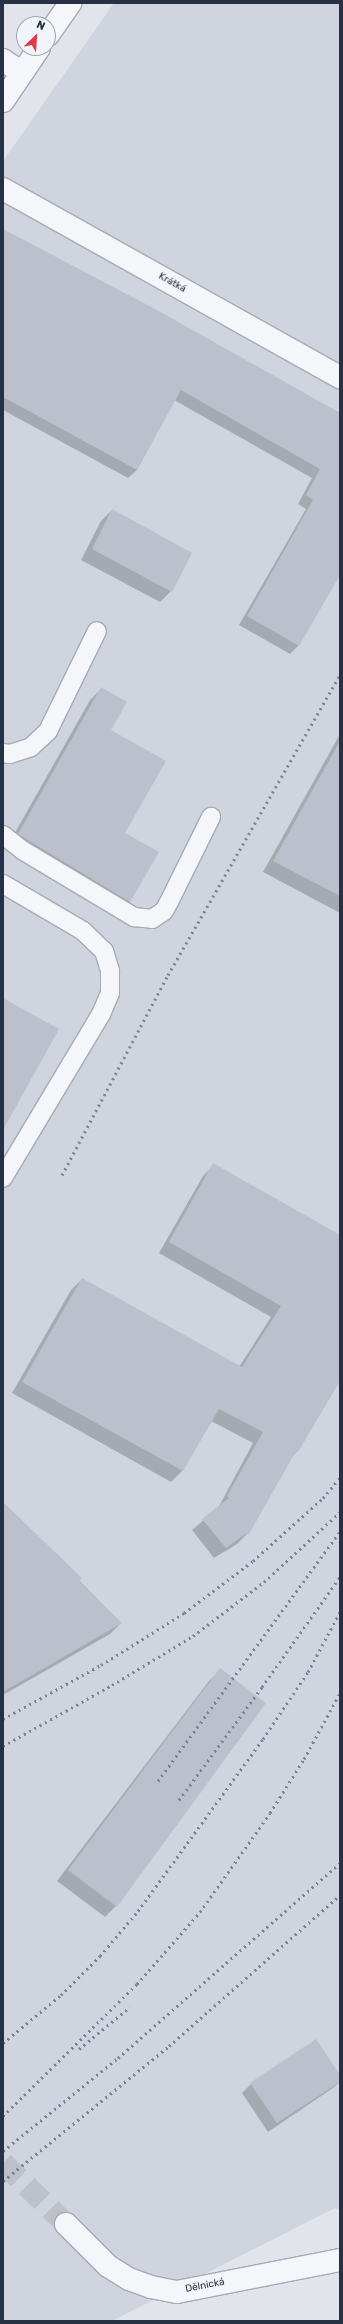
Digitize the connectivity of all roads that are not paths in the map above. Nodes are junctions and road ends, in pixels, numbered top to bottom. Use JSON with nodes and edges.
{"nodes":[{"id":1,"x":70,"y":3,"type":"edge"},
{"id":2,"x":56,"y":23,"type":"edge"},
{"id":3,"x":34,"y":56,"type":"edge"},
{"id":4,"x":3,"y":60,"type":"edge"},
{"id":5,"x":22,"y":73,"type":"junction"},
{"id":6,"x":3,"y":101,"type":"edge"},
{"id":7,"x":3,"y":189,"type":"edge"},
{"id":8,"x":340,"y":377,"type":"edge"},
{"id":9,"x":97,"y":631,"type":"dead end"},
{"id":10,"x":3,"y":753,"type":"edge"},
{"id":11,"x":211,"y":816,"type":"dead end"},
{"id":12,"x":3,"y":835,"type":"edge"},
{"id":13,"x":3,"y":884,"type":"edge"},
{"id":14,"x":3,"y":1178,"type":"edge"},
{"id":15,"x":66,"y":2224,"type":"tunnel mouth"},
{"id":16,"x":340,"y":2260,"type":"edge"}],
"edges":[{"from":1,"to":2,"type":"street"},
{"from":3,"to":5,"type":"street"},
{"from":4,"to":5,"type":"street"},
{"from":5,"to":6,"type":"street"},
{"from":7,"to":8,"type":"street","name":"Krátká"},
{"from":9,"to":10,"type":"lane"},
{"from":11,"to":12,"type":"lane"},
{"from":13,"to":14,"type":"lane"},
{"from":15,"to":16,"type":"street","name":"Dělnická"}]}
